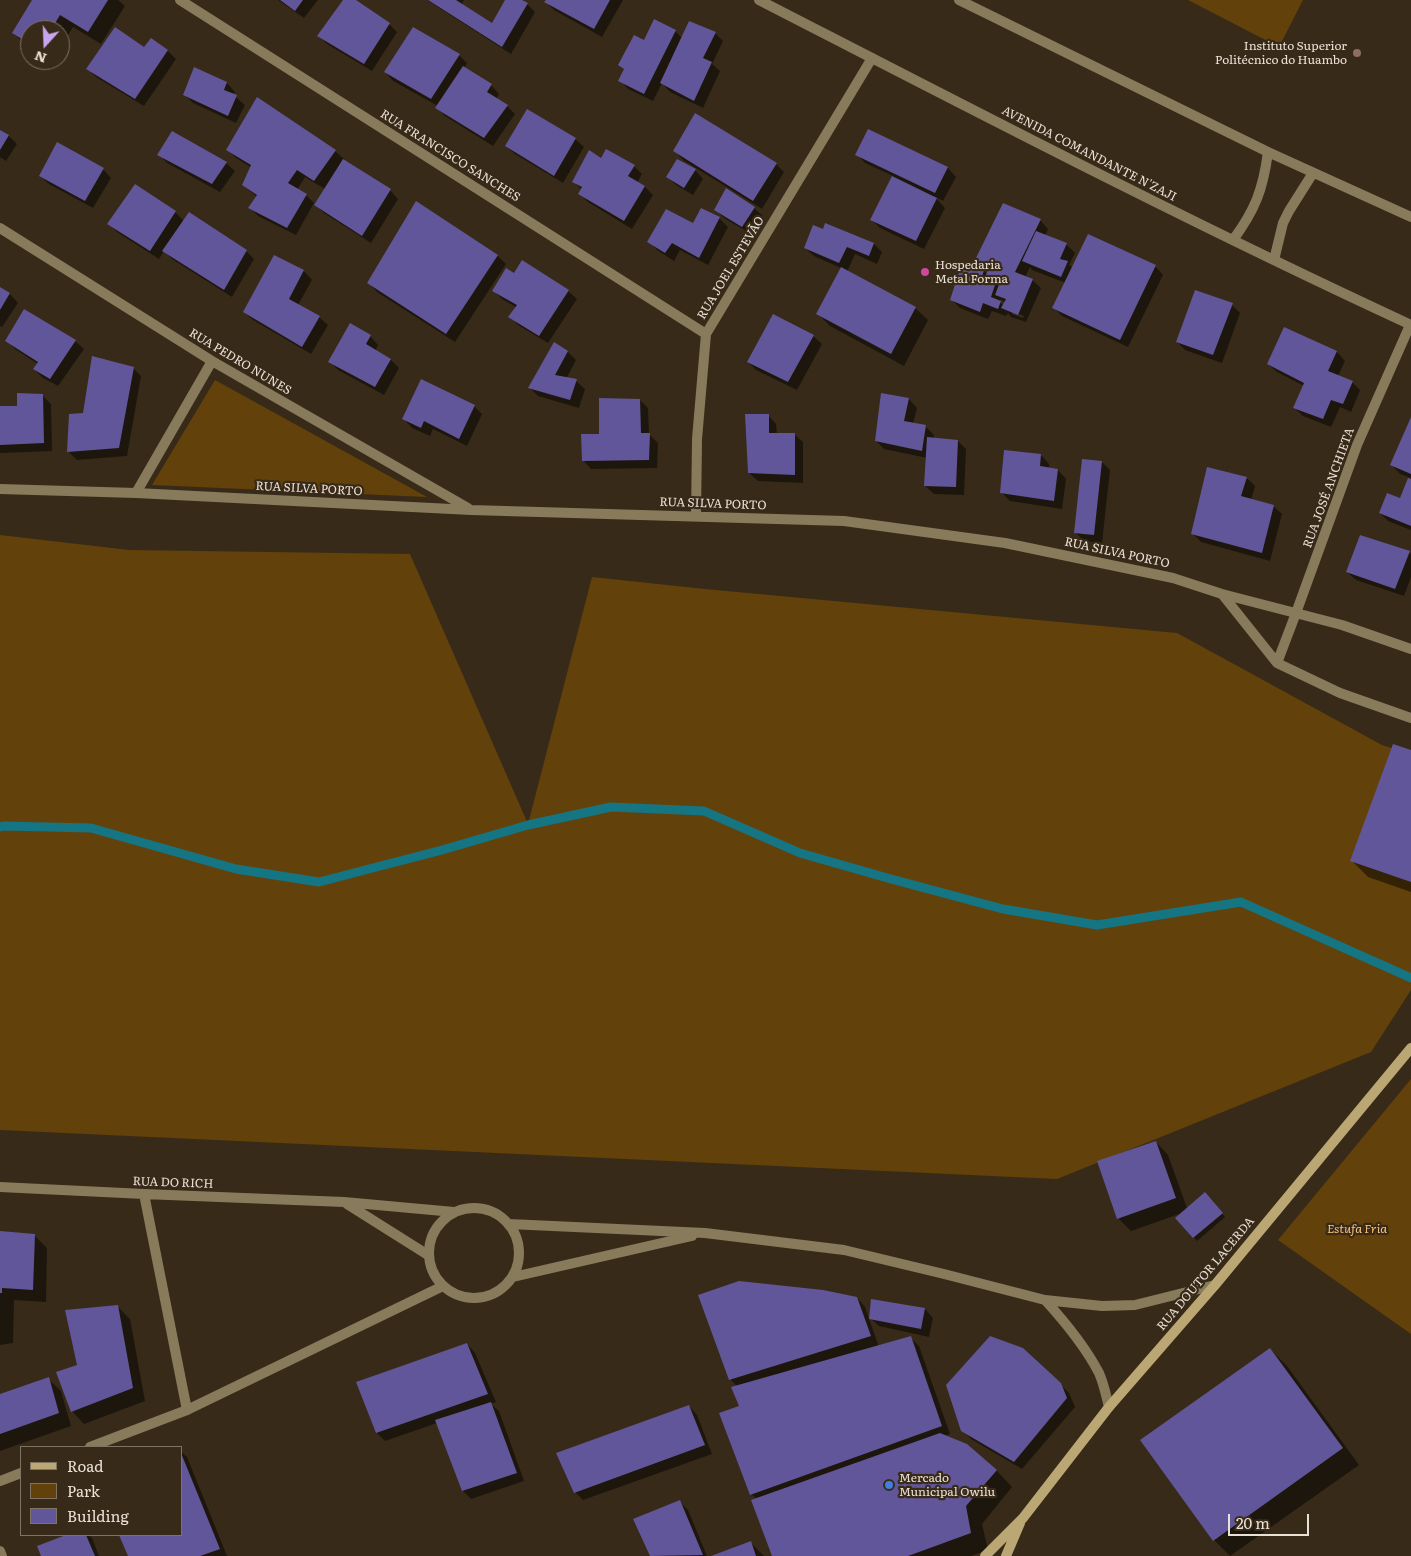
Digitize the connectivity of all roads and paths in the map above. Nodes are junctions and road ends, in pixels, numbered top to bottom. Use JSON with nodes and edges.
{"nodes":[{"id":1,"x":180,"y":0,"type":"edge"},
{"id":2,"x":759,"y":0,"type":"edge"},
{"id":3,"x":959,"y":0,"type":"edge"},
{"id":4,"x":872,"y":58,"type":"junction"},
{"id":5,"x":1268,"y":152,"type":"junction"},
{"id":6,"x":1312,"y":172,"type":"junction"},
{"id":7,"x":1411,"y":217,"type":"edge"},
{"id":8,"x":0,"y":228,"type":"edge"},
{"id":9,"x":1232,"y":240,"type":"junction"},
{"id":10,"x":1274,"y":260,"type":"junction"},
{"id":11,"x":1411,"y":325,"type":"edge"},
{"id":12,"x":706,"y":334,"type":"junction"},
{"id":13,"x":212,"y":361,"type":"junction"},
{"id":14,"x":0,"y":489,"type":"edge"},
{"id":15,"x":136,"y":493,"type":"junction"},
{"id":16,"x":471,"y":510,"type":"junction"},
{"id":17,"x":696,"y":516,"type":"junction"},
{"id":18,"x":1222,"y":594,"type":"junction"},
{"id":19,"x":1296,"y":613,"type":"junction"},
{"id":20,"x":1411,"y":649,"type":"edge"},
{"id":21,"x":1277,"y":663,"type":"junction"},
{"id":22,"x":1411,"y":718,"type":"edge"},
{"id":23,"x":1411,"y":1048,"type":"edge"},
{"id":24,"x":0,"y":1187,"type":"edge"},
{"id":25,"x":144,"y":1194,"type":"junction"},
{"id":26,"x":344,"y":1202,"type":"junction"},
{"id":27,"x":454,"y":1212,"type":"junction"},
{"id":28,"x":509,"y":1224,"type":"junction"},
{"id":29,"x":705,"y":1233,"type":"junction"},
{"id":30,"x":428,"y":1255,"type":"junction"},
{"id":31,"x":513,"y":1277,"type":"junction"},
{"id":32,"x":1215,"y":1285,"type":"junction"},
{"id":33,"x":443,"y":1286,"type":"junction"},
{"id":34,"x":1045,"y":1300,"type":"junction"},
{"id":35,"x":1109,"y":1407,"type":"junction"},
{"id":36,"x":186,"y":1410,"type":"junction"},
{"id":37,"x":93,"y":1446,"type":"edge"},
{"id":38,"x":20,"y":1473,"type":"edge"},
{"id":39,"x":0,"y":1481,"type":"edge"},
{"id":40,"x":1022,"y":1518,"type":"junction"},
{"id":41,"x":0,"y":1551,"type":"edge"},
{"id":42,"x":2,"y":1556,"type":"edge"},
{"id":43,"x":984,"y":1556,"type":"edge"},
{"id":44,"x":1006,"y":1556,"type":"edge"}],
"edges":[{"from":1,"to":12,"type":"street","name":"RUA FRANCISCO SANCHES"},
{"from":2,"to":4,"type":"street","name":"AVENIDA COMANDANTE N'ZAJI"},
{"from":3,"to":5,"type":"street"},
{"from":4,"to":9,"type":"street","name":"AVENIDA COMANDANTE N'ZAJI"},
{"from":4,"to":12,"type":"street","name":"RUA JOEL ESTEVÃO"},
{"from":5,"to":6,"type":"street"},
{"from":5,"to":9,"type":"street"},
{"from":6,"to":7,"type":"street"},
{"from":6,"to":10,"type":"street"},
{"from":8,"to":13,"type":"street","name":"RUA PEDRO NUNES"},
{"from":9,"to":10,"type":"street","name":"AVENIDA COMANDANTE N'ZAJI"},
{"from":10,"to":11,"type":"street","name":"AVENIDA COMANDANTE N'ZAJI"},
{"from":11,"to":19,"type":"street","name":"RUA JOSÉ ANCHIETA"},
{"from":12,"to":17,"type":"street","name":"RUA JOEL ESTEVÃO"},
{"from":13,"to":15,"type":"street"},
{"from":13,"to":16,"type":"street","name":"RUA PEDRO NUNES"},
{"from":14,"to":15,"type":"street","name":"RUA SILVA PORTO"},
{"from":15,"to":16,"type":"street","name":"RUA SILVA PORTO"},
{"from":16,"to":17,"type":"street","name":"RUA SILVA PORTO"},
{"from":17,"to":18,"type":"street","name":"RUA SILVA PORTO"},
{"from":18,"to":19,"type":"street","name":"RUA SILVA PORTO"},
{"from":18,"to":21,"type":"street"},
{"from":19,"to":20,"type":"street","name":"RUA SILVA PORTO"},
{"from":19,"to":21,"type":"street","name":"RUA JOSÉ ANCHIETA"},
{"from":21,"to":22,"type":"street"},
{"from":23,"to":32,"type":"main road","name":"RUA DOUTOR LACERDA"},
{"from":24,"to":25,"type":"street","name":"RUA DO RICH"},
{"from":25,"to":26,"type":"street","name":"RUA DO RICH"},
{"from":25,"to":36,"type":"street"},
{"from":26,"to":27,"type":"street","name":"RUA DO RICH"},
{"from":26,"to":30,"type":"street","name":"RUA DO RICH"},
{"from":27,"to":28,"type":"street"},
{"from":27,"to":30,"type":"street"},
{"from":28,"to":29,"type":"street"},
{"from":28,"to":31,"type":"street"},
{"from":29,"to":31,"type":"street"},
{"from":29,"to":34,"type":"street"},
{"from":30,"to":33,"type":"street"},
{"from":31,"to":33,"type":"street"},
{"from":32,"to":34,"type":"street"},
{"from":32,"to":35,"type":"main road","name":"RUA DOUTOR LACERDA"},
{"from":33,"to":36,"type":"street"},
{"from":34,"to":35,"type":"street"},
{"from":35,"to":40,"type":"main road","name":"RUA DOUTOR LACERDA"},
{"from":36,"to":37,"type":"street"},
{"from":38,"to":39,"type":"street"},
{"from":40,"to":43,"type":"main road","name":"RUA DOUTOR LACERDA"},
{"from":40,"to":44,"type":"main road","name":"RUA DOUTOR LACERDA"},
{"from":41,"to":42,"type":"street"}]}
